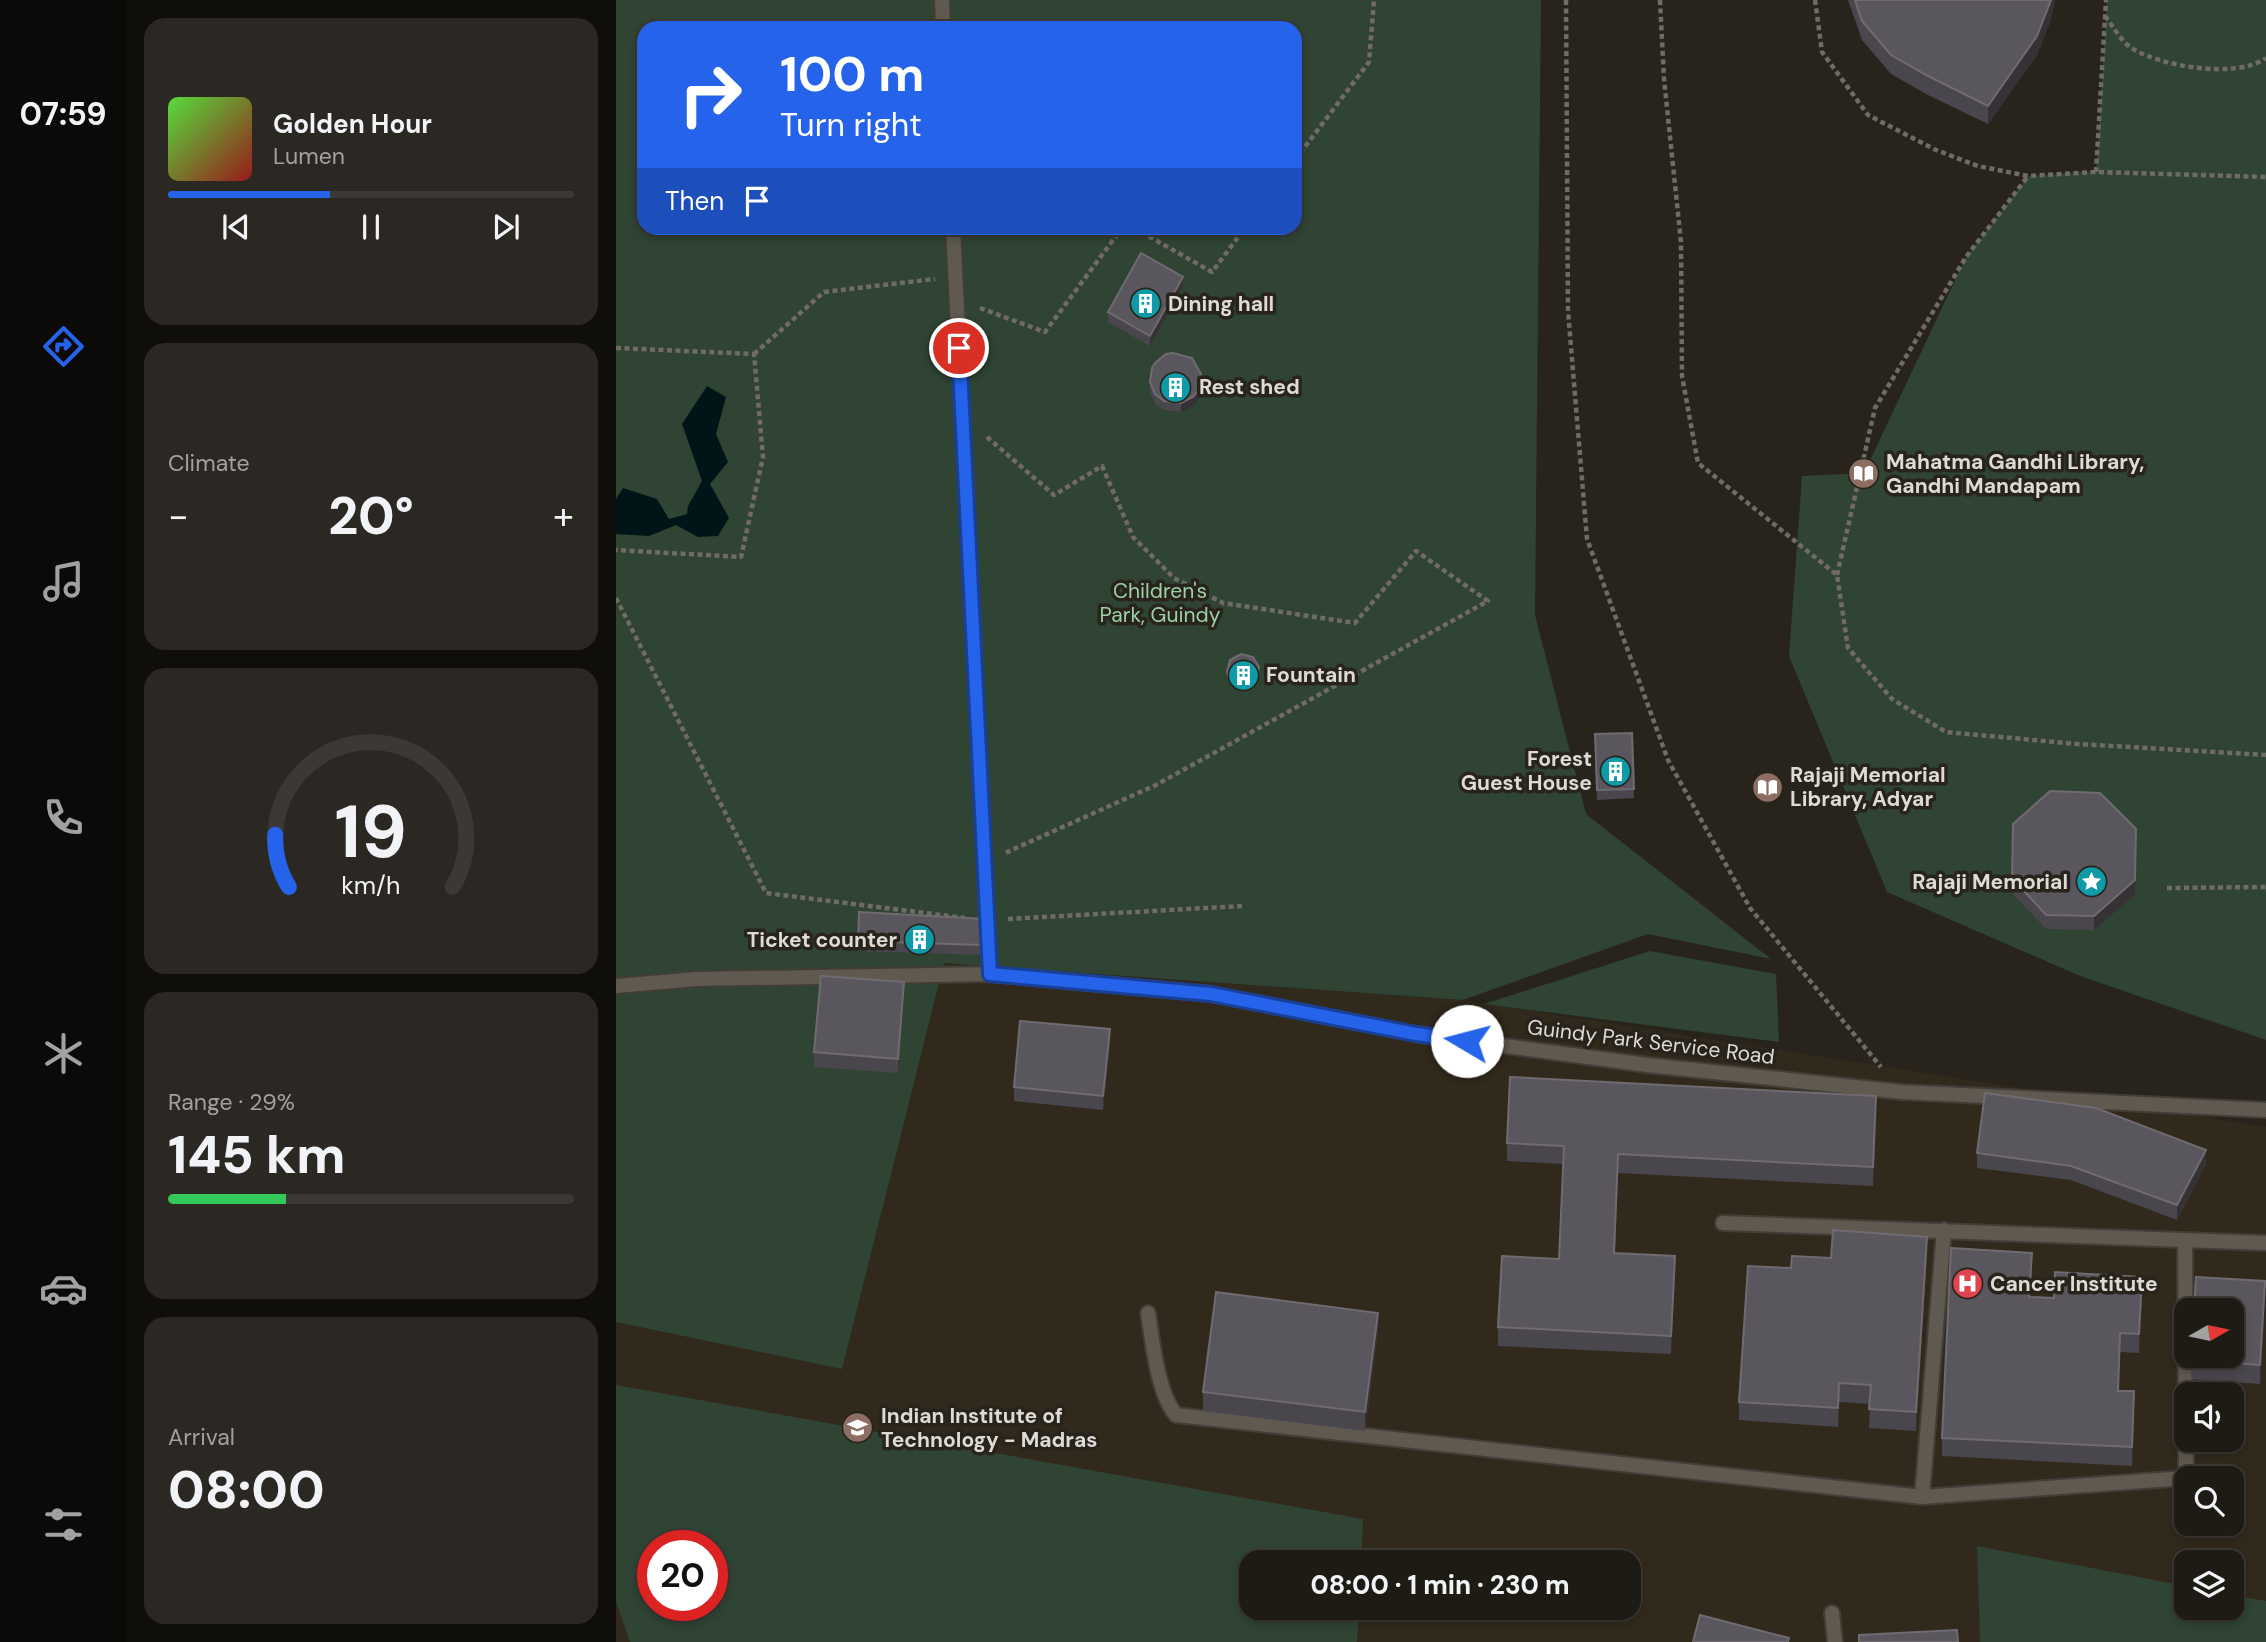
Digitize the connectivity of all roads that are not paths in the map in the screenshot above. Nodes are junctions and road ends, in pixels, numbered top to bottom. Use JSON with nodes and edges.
{"nodes":[{"id":1,"x":942,"y":0,"type":"edge"},
{"id":2,"x":943,"y":21,"type":"edge"},
{"id":3,"x":953,"y":235,"type":"edge"},
{"id":4,"x":990,"y":974,"type":"junction"},
{"id":5,"x":616,"y":986,"type":"edge"},
{"id":6,"x":2266,"y":1110,"type":"edge"},
{"id":7,"x":1723,"y":1223,"type":"dead end"},
{"id":8,"x":1944,"y":1230,"type":"junction"},
{"id":9,"x":2185,"y":1242,"type":"junction"},
{"id":10,"x":2266,"y":1244,"type":"edge"},
{"id":11,"x":1147,"y":1313,"type":"dead end"},
{"id":12,"x":2186,"y":1382,"type":"edge"},
{"id":13,"x":2186,"y":1452,"type":"edge"},
{"id":14,"x":1922,"y":1497,"type":"junction"},
{"id":15,"x":1832,"y":1613,"type":"dead end"},
{"id":16,"x":1835,"y":1642,"type":"edge"}],
"edges":[{"from":1,"to":2,"type":"lane"},
{"from":3,"to":4,"type":"lane"},
{"from":4,"to":5,"type":"lane","name":"Guindy Park Service Road"},
{"from":4,"to":6,"type":"lane","name":"Guindy Park Service Road"},
{"from":7,"to":8,"type":"lane"},
{"from":8,"to":9,"type":"lane"},
{"from":8,"to":14,"type":"lane"},
{"from":9,"to":10,"type":"lane"},
{"from":9,"to":12,"type":"lane"},
{"from":11,"to":14,"type":"lane"},
{"from":13,"to":14,"type":"lane"},
{"from":15,"to":16,"type":"lane"}]}
